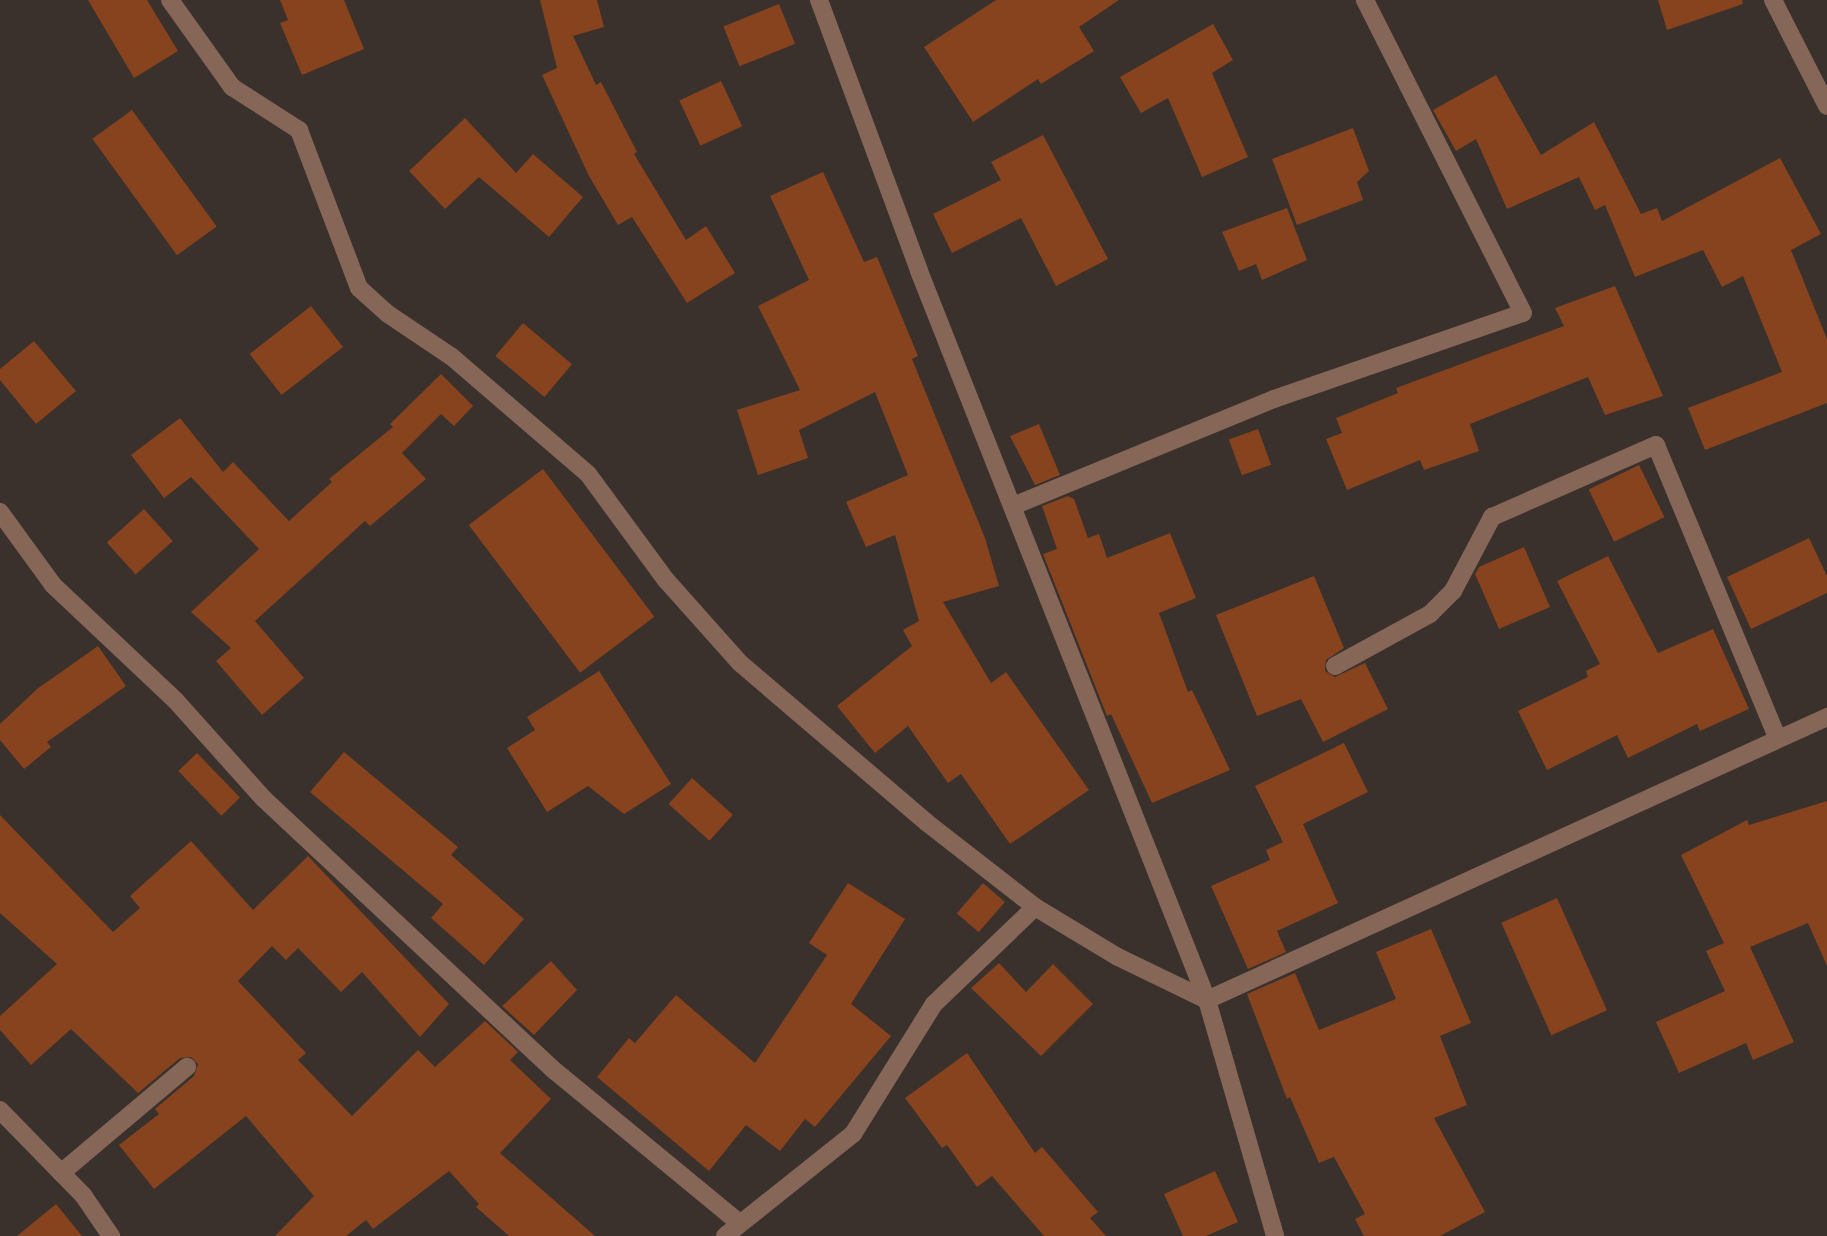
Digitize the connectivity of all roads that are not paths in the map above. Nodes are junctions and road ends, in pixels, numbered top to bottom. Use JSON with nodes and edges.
{"nodes":[{"id":1,"x":170,"y":0,"type":"edge"},
{"id":2,"x":818,"y":0,"type":"edge"},
{"id":3,"x":1365,"y":0,"type":"edge"},
{"id":4,"x":1773,"y":0,"type":"edge"},
{"id":5,"x":1827,"y":106,"type":"edge"},
{"id":6,"x":1013,"y":506,"type":"junction"},
{"id":7,"x":0,"y":512,"type":"edge"},
{"id":8,"x":1335,"y":666,"type":"dead end"},
{"id":9,"x":1827,"y":718,"type":"edge"},
{"id":10,"x":1778,"y":739,"type":"junction"},
{"id":11,"x":1035,"y":907,"type":"junction"},
{"id":12,"x":1207,"y":1000,"type":"junction"},
{"id":13,"x":187,"y":1067,"type":"dead end"},
{"id":14,"x":0,"y":1110,"type":"edge"},
{"id":15,"x":61,"y":1173,"type":"junction"},
{"id":16,"x":738,"y":1222,"type":"junction"},
{"id":17,"x":1270,"y":1234,"type":"edge"},
{"id":18,"x":111,"y":1236,"type":"edge"},
{"id":19,"x":724,"y":1236,"type":"edge"}],
"edges":[{"from":1,"to":11,"type":"street"},
{"from":2,"to":6,"type":"street"},
{"from":3,"to":6,"type":"street"},
{"from":4,"to":5,"type":"street"},
{"from":6,"to":12,"type":"street"},
{"from":7,"to":16,"type":"street"},
{"from":8,"to":10,"type":"street"},
{"from":9,"to":10,"type":"street"},
{"from":10,"to":12,"type":"street"},
{"from":11,"to":12,"type":"street"},
{"from":11,"to":16,"type":"street"},
{"from":12,"to":17,"type":"street"},
{"from":13,"to":15,"type":"street"},
{"from":14,"to":15,"type":"street"},
{"from":15,"to":18,"type":"street"},
{"from":16,"to":19,"type":"street"}]}
